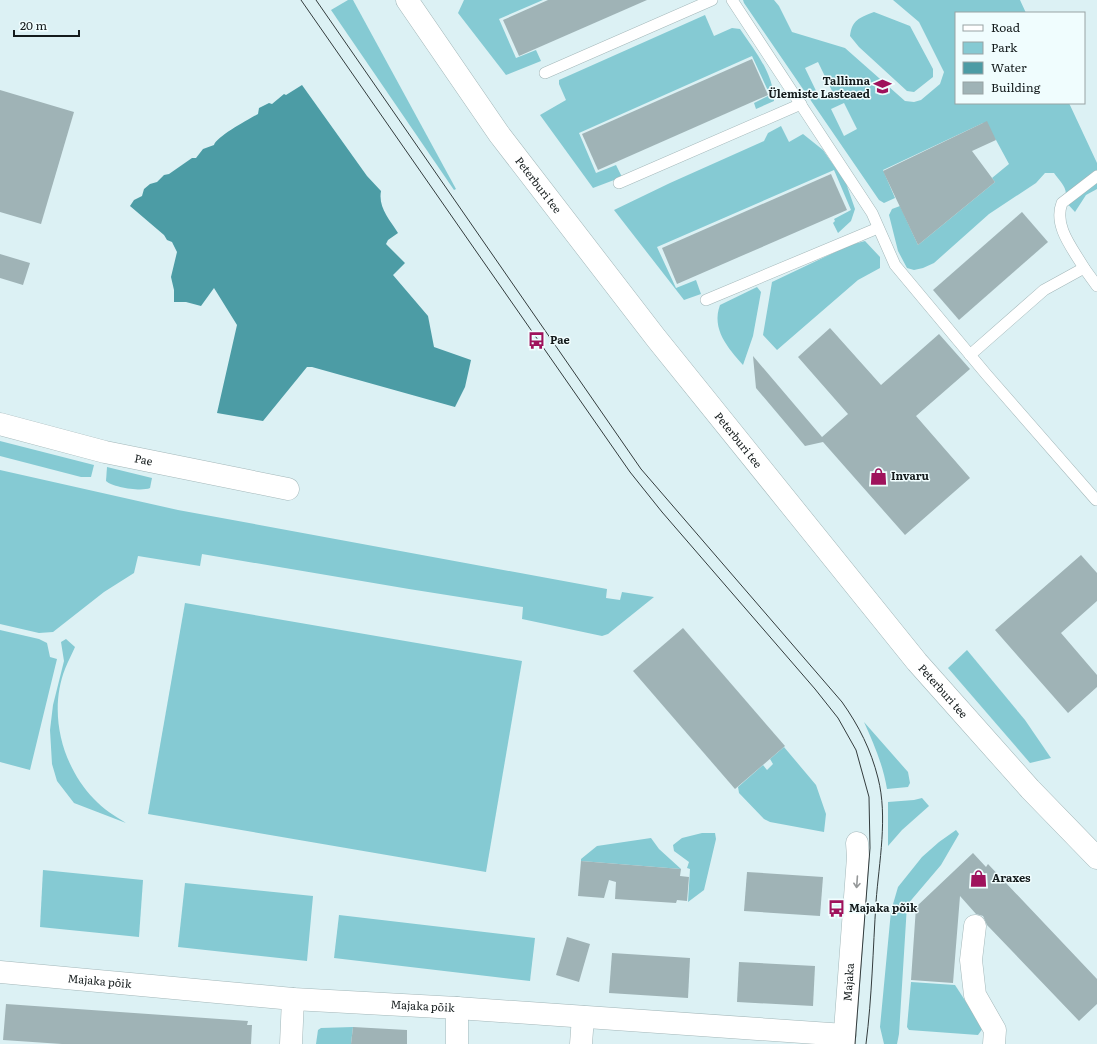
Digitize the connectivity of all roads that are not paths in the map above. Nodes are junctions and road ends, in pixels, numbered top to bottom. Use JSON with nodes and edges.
{"nodes":[{"id":1,"x":406,"y":0,"type":"edge"},
{"id":2,"x":712,"y":0,"type":"edge"},
{"id":3,"x":732,"y":0,"type":"edge"},
{"id":4,"x":545,"y":73,"type":"dead end"},
{"id":5,"x":801,"y":104,"type":"junction"},
{"id":6,"x":1097,"y":176,"type":"edge"},
{"id":7,"x":619,"y":183,"type":"dead end"},
{"id":8,"x":878,"y":228,"type":"junction"},
{"id":9,"x":1084,"y":268,"type":"junction"},
{"id":10,"x":1097,"y":286,"type":"edge"},
{"id":11,"x":706,"y":300,"type":"dead end"},
{"id":12,"x":970,"y":355,"type":"junction"},
{"id":13,"x":0,"y":424,"type":"edge"},
{"id":14,"x":288,"y":489,"type":"dead end"},
{"id":15,"x":1097,"y":499,"type":"edge"},
{"id":16,"x":857,"y":843,"type":"dead end"},
{"id":17,"x":1097,"y":858,"type":"edge"},
{"id":18,"x":975,"y":926,"type":"dead end"},
{"id":19,"x":0,"y":972,"type":"edge"},
{"id":20,"x":293,"y":999,"type":"junction"},
{"id":21,"x":457,"y":1008,"type":"junction"},
{"id":22,"x":583,"y":1017,"type":"junction"},
{"id":23,"x":999,"y":1039,"type":"edge"},
{"id":24,"x":848,"y":1041,"type":"edge"},
{"id":25,"x":291,"y":1044,"type":"edge"},
{"id":26,"x":456,"y":1044,"type":"edge"},
{"id":27,"x":581,"y":1044,"type":"edge"}],
"edges":[{"from":1,"to":17,"type":"main road","name":"Peterburi tee"},
{"from":2,"to":4,"type":"lane"},
{"from":3,"to":5,"type":"lane"},
{"from":5,"to":7,"type":"lane"},
{"from":5,"to":8,"type":"lane"},
{"from":6,"to":9,"type":"lane"},
{"from":8,"to":11,"type":"lane"},
{"from":8,"to":12,"type":"lane"},
{"from":9,"to":10,"type":"lane"},
{"from":9,"to":12,"type":"lane"},
{"from":12,"to":15,"type":"lane"},
{"from":13,"to":14,"type":"main road","name":"Pae"},
{"from":16,"to":24,"type":"main road","name":"Majaka","one_way":true},
{"from":18,"to":23,"type":"main road"},
{"from":19,"to":20,"type":"main road","name":"Majaka põik"},
{"from":20,"to":21,"type":"main road","name":"Majaka põik"},
{"from":20,"to":25,"type":"main road"},
{"from":21,"to":22,"type":"main road","name":"Majaka põik"},
{"from":21,"to":26,"type":"main road"},
{"from":22,"to":24,"type":"main road","name":"Majaka põik"},
{"from":22,"to":27,"type":"main road"}]}
